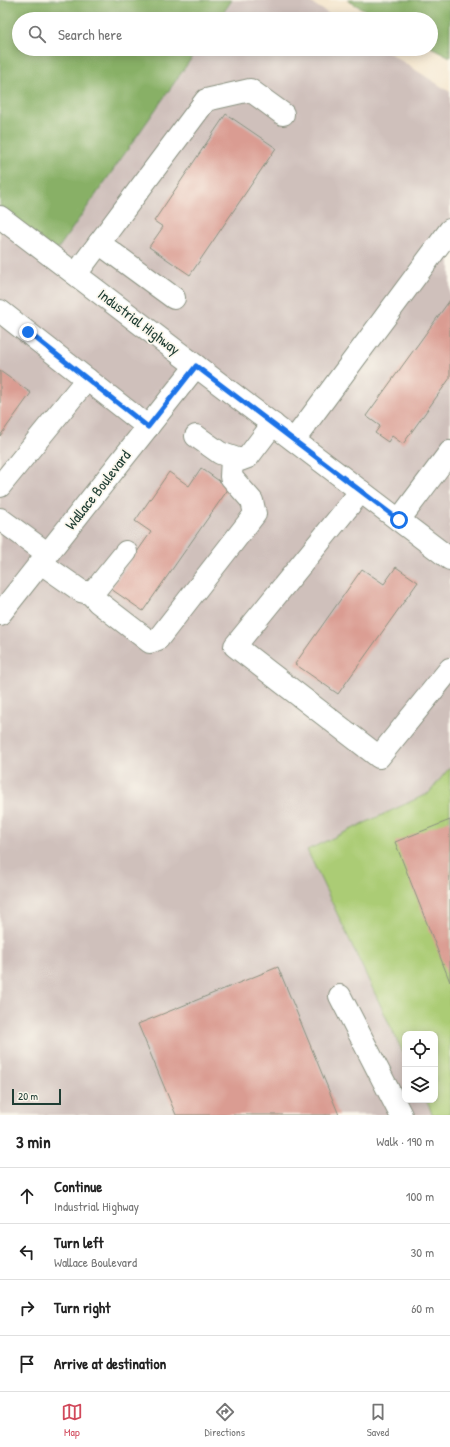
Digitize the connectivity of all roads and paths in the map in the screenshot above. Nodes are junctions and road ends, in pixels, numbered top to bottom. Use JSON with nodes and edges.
{"nodes":[{"id":1,"x":283,"y":114,"type":"dead end"},
{"id":2,"x":0,"y":217,"type":"edge"},
{"id":3,"x":450,"y":230,"type":"edge"},
{"id":4,"x":99,"y":243,"type":"junction"},
{"id":5,"x":76,"y":274,"type":"junction"},
{"id":6,"x":174,"y":298,"type":"dead end"},
{"id":7,"x":0,"y":311,"type":"edge"},
{"id":8,"x":196,"y":366,"type":"junction"},
{"id":9,"x":87,"y":380,"type":"junction"},
{"id":10,"x":273,"y":424,"type":"junction"},
{"id":11,"x":148,"y":427,"type":"junction"},
{"id":12,"x":196,"y":436,"type":"dead end"},
{"id":13,"x":294,"y":440,"type":"junction"},
{"id":14,"x":450,"y":452,"type":"edge"},
{"id":15,"x":232,"y":458,"type":"junction"},
{"id":16,"x":0,"y":486,"type":"edge"},
{"id":17,"x":361,"y":491,"type":"junction"},
{"id":18,"x":0,"y":519,"type":"edge"},
{"id":19,"x":399,"y":520,"type":"junction"},
{"id":20,"x":126,"y":552,"type":"dead end"},
{"id":21,"x":44,"y":558,"type":"junction"},
{"id":22,"x":450,"y":559,"type":"edge"},
{"id":23,"x":90,"y":593,"type":"junction"},
{"id":24,"x":0,"y":614,"type":"edge"},
{"id":25,"x":450,"y":669,"type":"edge"},
{"id":26,"x":340,"y":996,"type":"dead end"},
{"id":27,"x":401,"y":1115,"type":"edge"}],
"edges":[{"from":1,"to":4,"type":"street"},
{"from":2,"to":5,"type":"street","name":"Industrial Highway"},
{"from":3,"to":13,"type":"street"},
{"from":4,"to":5,"type":"street"},
{"from":4,"to":6,"type":"street"},
{"from":5,"to":8,"type":"street","name":"Industrial Highway"},
{"from":7,"to":9,"type":"street"},
{"from":8,"to":10,"type":"street","name":"Industrial Highway"},
{"from":8,"to":11,"type":"street","name":"Wallace Boulevard"},
{"from":9,"to":11,"type":"street"},
{"from":9,"to":16,"type":"street"},
{"from":10,"to":13,"type":"street","name":"Industrial Highway"},
{"from":10,"to":15,"type":"street"},
{"from":11,"to":21,"type":"street","name":"Wallace Boulevard"},
{"from":12,"to":15,"type":"street"},
{"from":13,"to":17,"type":"street","name":"Industrial Highway"},
{"from":14,"to":19,"type":"street"},
{"from":15,"to":23,"type":"street"},
{"from":17,"to":19,"type":"street","name":"Industrial Highway"},
{"from":17,"to":25,"type":"street"},
{"from":18,"to":21,"type":"street"},
{"from":19,"to":22,"type":"street","name":"Industrial Highway"},
{"from":20,"to":23,"type":"street"},
{"from":21,"to":23,"type":"street"},
{"from":21,"to":24,"type":"street","name":"Wallace Boulevard"},
{"from":26,"to":27,"type":"street"}]}
